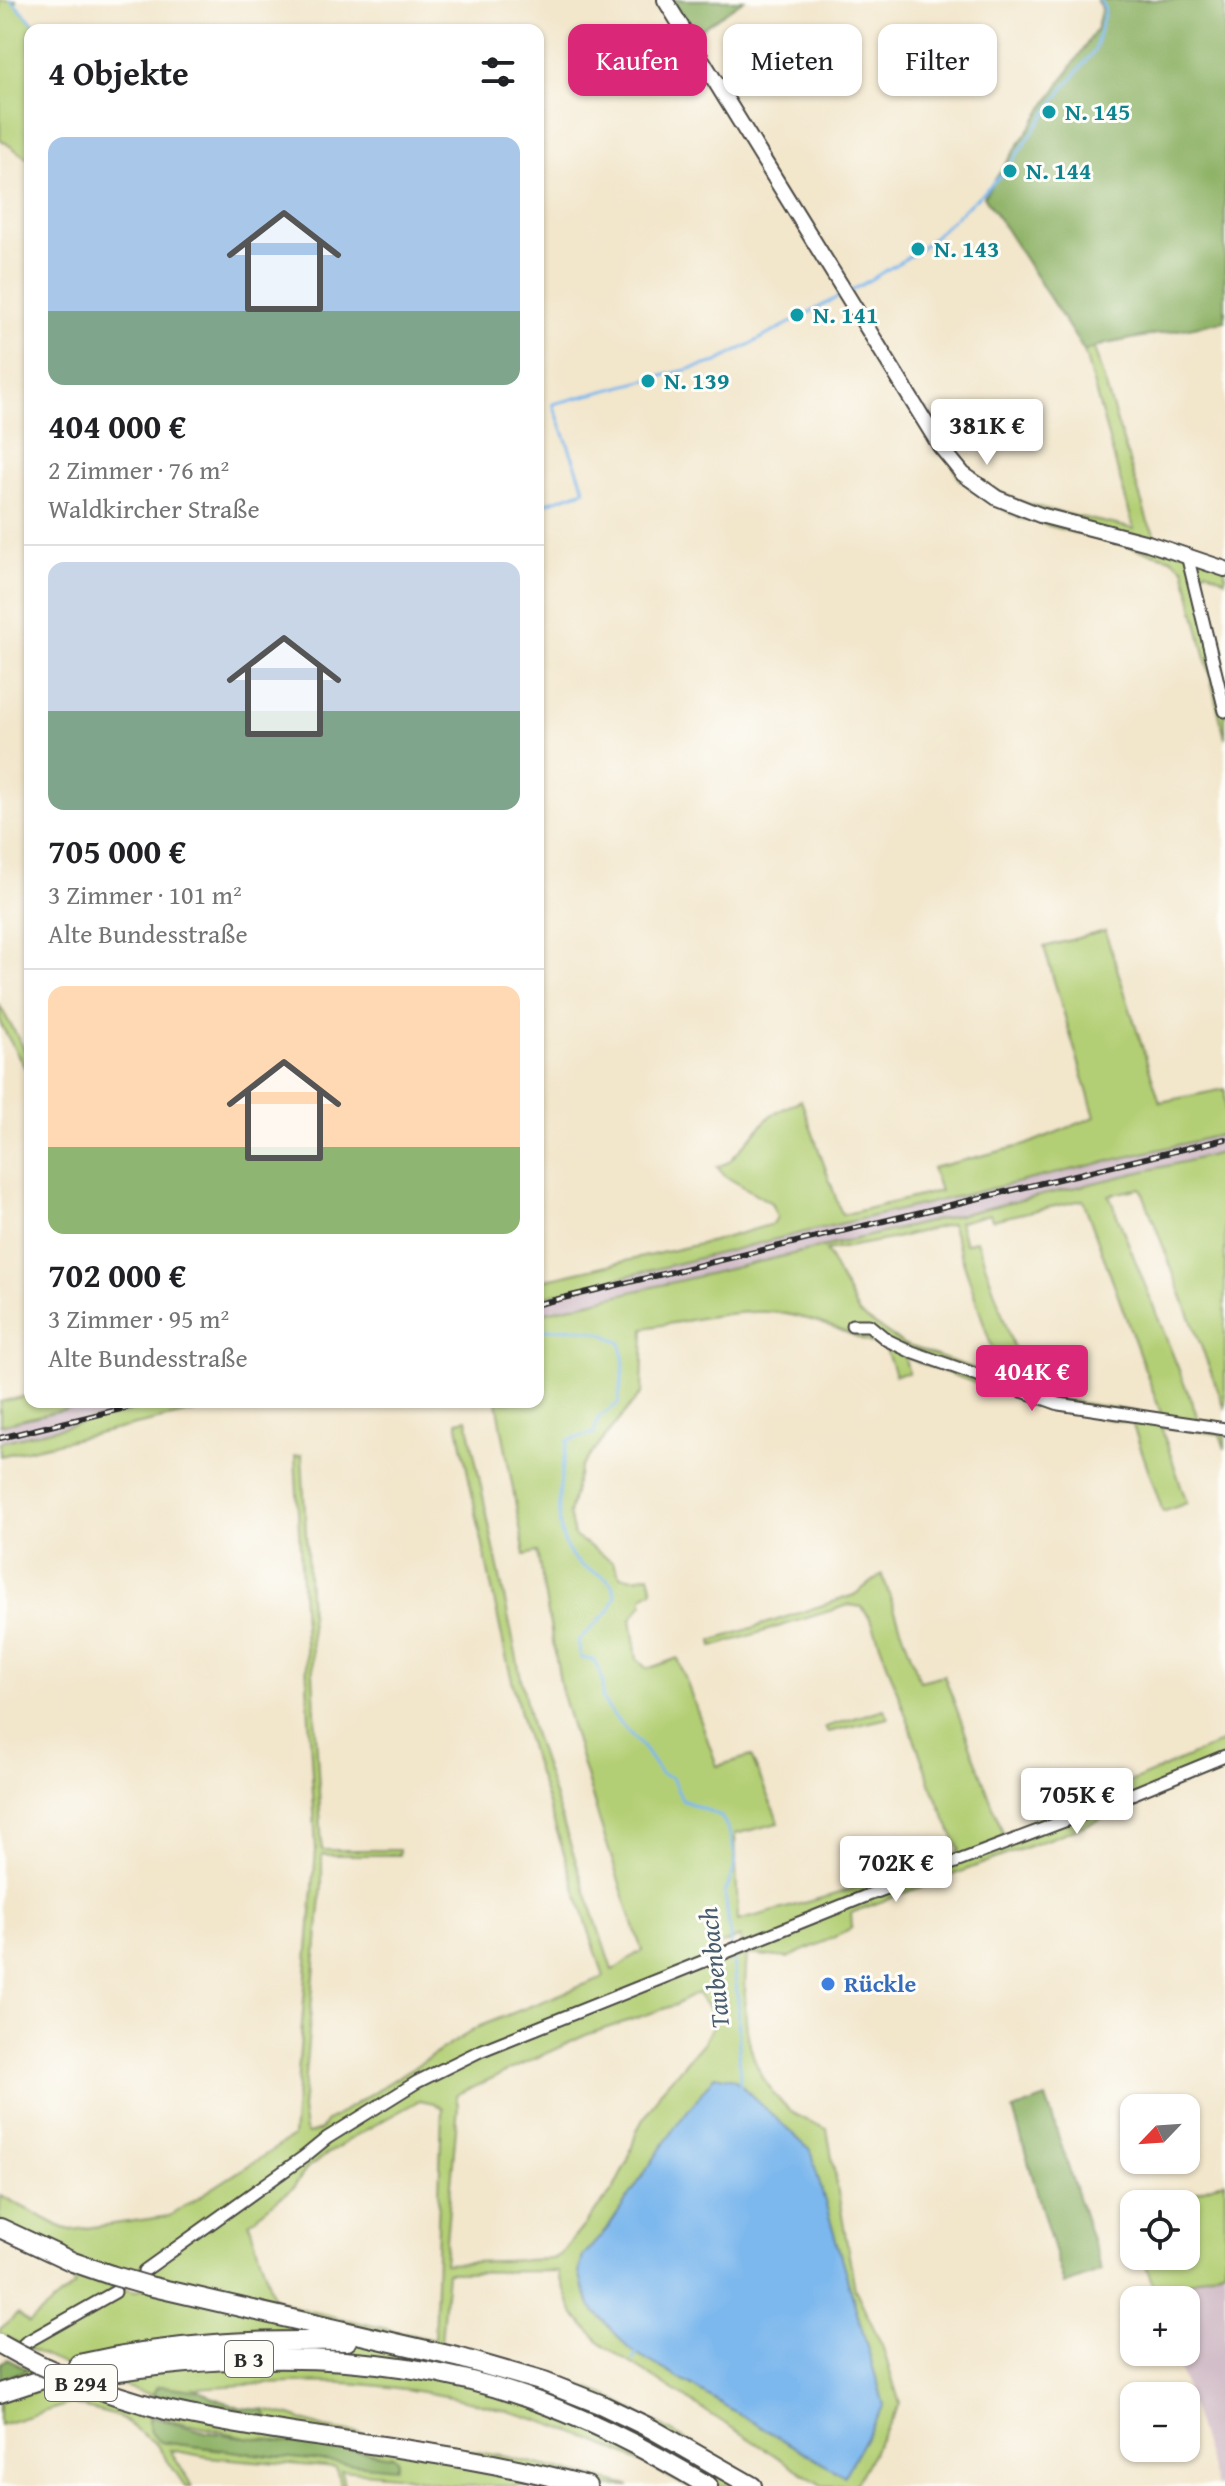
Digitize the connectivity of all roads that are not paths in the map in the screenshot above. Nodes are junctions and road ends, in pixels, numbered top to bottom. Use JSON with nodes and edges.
{"nodes":[{"id":1,"x":665,"y":0,"type":"edge"},
{"id":2,"x":1187,"y":555,"type":"junction"},
{"id":3,"x":1225,"y":569,"type":"edge"},
{"id":4,"x":1225,"y":711,"type":"edge"},
{"id":5,"x":852,"y":1325,"type":"dead end"},
{"id":6,"x":1225,"y":1429,"type":"edge"},
{"id":7,"x":1225,"y":1756,"type":"edge"},
{"id":8,"x":0,"y":2228,"type":"edge"},
{"id":9,"x":146,"y":2278,"type":"junction"},
{"id":10,"x":113,"y":2283,"type":"junction"},
{"id":11,"x":381,"y":2341,"type":"junction"},
{"id":12,"x":25,"y":2343,"type":"dead end"},
{"id":13,"x":0,"y":2344,"type":"edge"},
{"id":14,"x":40,"y":2380,"type":"dead end"},
{"id":15,"x":0,"y":2393,"type":"edge"},
{"id":16,"x":587,"y":2486,"type":"edge"},
{"id":17,"x":708,"y":2486,"type":"edge"},
{"id":18,"x":752,"y":2486,"type":"edge"}],
"edges":[{"from":1,"to":2,"type":"street"},
{"from":2,"to":3,"type":"street"},
{"from":2,"to":4,"type":"street"},
{"from":5,"to":6,"type":"street"},
{"from":7,"to":9,"type":"street"},
{"from":8,"to":10,"type":"highway"},
{"from":9,"to":10,"type":"highway","bridge":true},
{"from":9,"to":11,"type":"highway"},
{"from":10,"to":12,"type":"street"},
{"from":11,"to":17,"type":"highway","number":"B 3"},
{"from":11,"to":18,"type":"highway","number":"B 3"},
{"from":13,"to":16,"type":"highway","number":"B 294","bridge":true},
{"from":14,"to":15,"type":"highway"}]}
